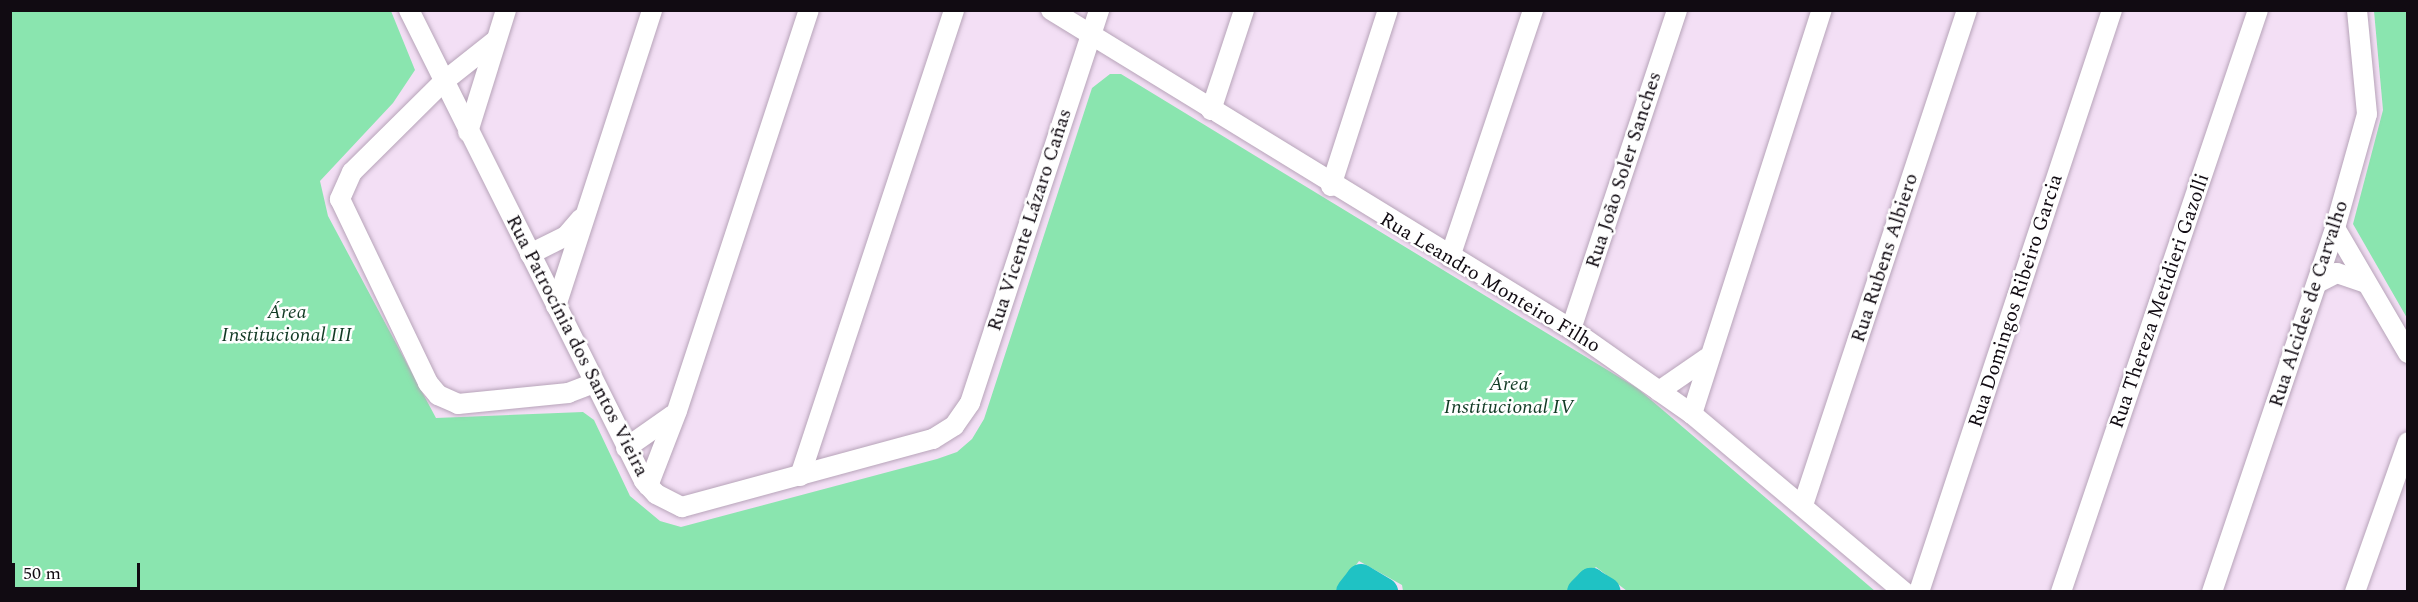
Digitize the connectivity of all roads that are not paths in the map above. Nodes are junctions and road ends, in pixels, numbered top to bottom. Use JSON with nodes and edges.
{"nodes":[{"id":1,"x":409,"y":10,"type":"edge"},
{"id":2,"x":506,"y":10,"type":"edge"},
{"id":3,"x":652,"y":10,"type":"edge"},
{"id":4,"x":808,"y":10,"type":"edge"},
{"id":5,"x":954,"y":10,"type":"edge"},
{"id":6,"x":1051,"y":10,"type":"edge"},
{"id":7,"x":1099,"y":10,"type":"edge"},
{"id":8,"x":1244,"y":10,"type":"edge"},
{"id":9,"x":1388,"y":10,"type":"edge"},
{"id":10,"x":1533,"y":10,"type":"edge"},
{"id":11,"x":1677,"y":10,"type":"edge"},
{"id":12,"x":1822,"y":10,"type":"edge"},
{"id":13,"x":1967,"y":10,"type":"edge"},
{"id":14,"x":2112,"y":10,"type":"edge"},
{"id":15,"x":2258,"y":10,"type":"edge"},
{"id":16,"x":2357,"y":10,"type":"edge"},
{"id":17,"x":1091,"y":34,"type":"junction"},
{"id":18,"x":496,"y":40,"type":"junction"},
{"id":19,"x":443,"y":82,"type":"junction"},
{"id":20,"x":1211,"y":110,"type":"junction"},
{"id":21,"x":468,"y":132,"type":"junction"},
{"id":22,"x":1330,"y":186,"type":"junction"},
{"id":23,"x":584,"y":215,"type":"junction"},
{"id":24,"x":2336,"y":228,"type":"junction"},
{"id":25,"x":530,"y":254,"type":"junction"},
{"id":26,"x":1450,"y":257,"type":"junction"},
{"id":27,"x":2317,"y":283,"type":"junction"},
{"id":28,"x":2366,"y":284,"type":"junction"},
{"id":29,"x":556,"y":306,"type":"junction"},
{"id":30,"x":1571,"y":329,"type":"junction"},
{"id":31,"x":2408,"y":353,"type":"edge"},
{"id":32,"x":1707,"y":358,"type":"junction"},
{"id":33,"x":594,"y":383,"type":"junction"},
{"id":34,"x":1659,"y":391,"type":"junction"},
{"id":35,"x":677,"y":411,"type":"junction"},
{"id":36,"x":1692,"y":414,"type":"junction"},
{"id":37,"x":954,"y":426,"type":"joint"},
{"id":38,"x":2408,"y":442,"type":"edge"},
{"id":39,"x":626,"y":448,"type":"junction"},
{"id":40,"x":800,"y":476,"type":"junction"},
{"id":41,"x":648,"y":486,"type":"junction"},
{"id":42,"x":1803,"y":505,"type":"junction"},
{"id":43,"x":1904,"y":591,"type":"edge"},
{"id":44,"x":1919,"y":591,"type":"edge"},
{"id":45,"x":2061,"y":591,"type":"edge"},
{"id":46,"x":2212,"y":591,"type":"edge"},
{"id":47,"x":2355,"y":591,"type":"edge"}],
"edges":[{"from":1,"to":19,"type":"street","name":"Rua Patrocínia dos Santos Vieira"},
{"from":2,"to":18,"type":"street"},
{"from":3,"to":23,"type":"street"},
{"from":4,"to":35,"type":"street"},
{"from":5,"to":40,"type":"street"},
{"from":6,"to":17,"type":"street","name":"Rua Leandro Monteiro Filho"},
{"from":7,"to":17,"type":"street","name":"Rua Vicente Lázaro Cañas"},
{"from":8,"to":20,"type":"street"},
{"from":9,"to":22,"type":"street"},
{"from":10,"to":26,"type":"street"},
{"from":11,"to":30,"type":"street","name":"Rua João Soler Sanches"},
{"from":12,"to":32,"type":"street"},
{"from":13,"to":42,"type":"street","name":"Rua Rubens Albiero"},
{"from":14,"to":44,"type":"street","name":"Rua Domingos Ribeiro Garcia"},
{"from":15,"to":45,"type":"street","name":"Rua Thereza Metidieri Gazolli"},
{"from":16,"to":24,"type":"street","name":"Rua Alcides de Carvalho"},
{"from":17,"to":20,"type":"street","name":"Rua Leandro Monteiro Filho"},
{"from":17,"to":37,"type":"street","name":"Rua Vicente Lázaro Cañas"},
{"from":18,"to":19,"type":"street"},
{"from":18,"to":21,"type":"street"},
{"from":19,"to":21,"type":"street","name":"Rua Patrocínia dos Santos Vieira"},
{"from":19,"to":33,"type":"street"},
{"from":20,"to":22,"type":"street","name":"Rua Leandro Monteiro Filho"},
{"from":21,"to":25,"type":"street","name":"Rua Patrocínia dos Santos Vieira"},
{"from":22,"to":26,"type":"street","name":"Rua Leandro Monteiro Filho"},
{"from":23,"to":25,"type":"street"},
{"from":23,"to":29,"type":"street"},
{"from":24,"to":27,"type":"street","name":"Rua Alcides de Carvalho"},
{"from":24,"to":28,"type":"street"},
{"from":25,"to":29,"type":"street","name":"Rua Patrocínia dos Santos Vieira"},
{"from":26,"to":30,"type":"street","name":"Rua Leandro Monteiro Filho"},
{"from":27,"to":28,"type":"street"},
{"from":27,"to":46,"type":"street","name":"Rua Alcides de Carvalho"},
{"from":28,"to":31,"type":"street"},
{"from":29,"to":33,"type":"street","name":"Rua Patrocínia dos Santos Vieira"},
{"from":30,"to":34,"type":"street","name":"Rua Leandro Monteiro Filho"},
{"from":32,"to":34,"type":"street"},
{"from":32,"to":36,"type":"street"},
{"from":33,"to":39,"type":"street","name":"Rua Patrocínia dos Santos Vieira"},
{"from":34,"to":36,"type":"street","name":"Rua Leandro Monteiro Filho"},
{"from":35,"to":39,"type":"street"},
{"from":35,"to":41,"type":"street"},
{"from":36,"to":42,"type":"street","name":"Rua Leandro Monteiro Filho"},
{"from":37,"to":40,"type":"street","name":"Rua Patrocínia dos Santos Vieira"},
{"from":38,"to":47,"type":"street"},
{"from":39,"to":41,"type":"street","name":"Rua Patrocínia dos Santos Vieira"},
{"from":40,"to":41,"type":"street","name":"Rua Patrocínia dos Santos Vieira"},
{"from":42,"to":43,"type":"street","name":"Rua Leandro Monteiro Filho"}]}
